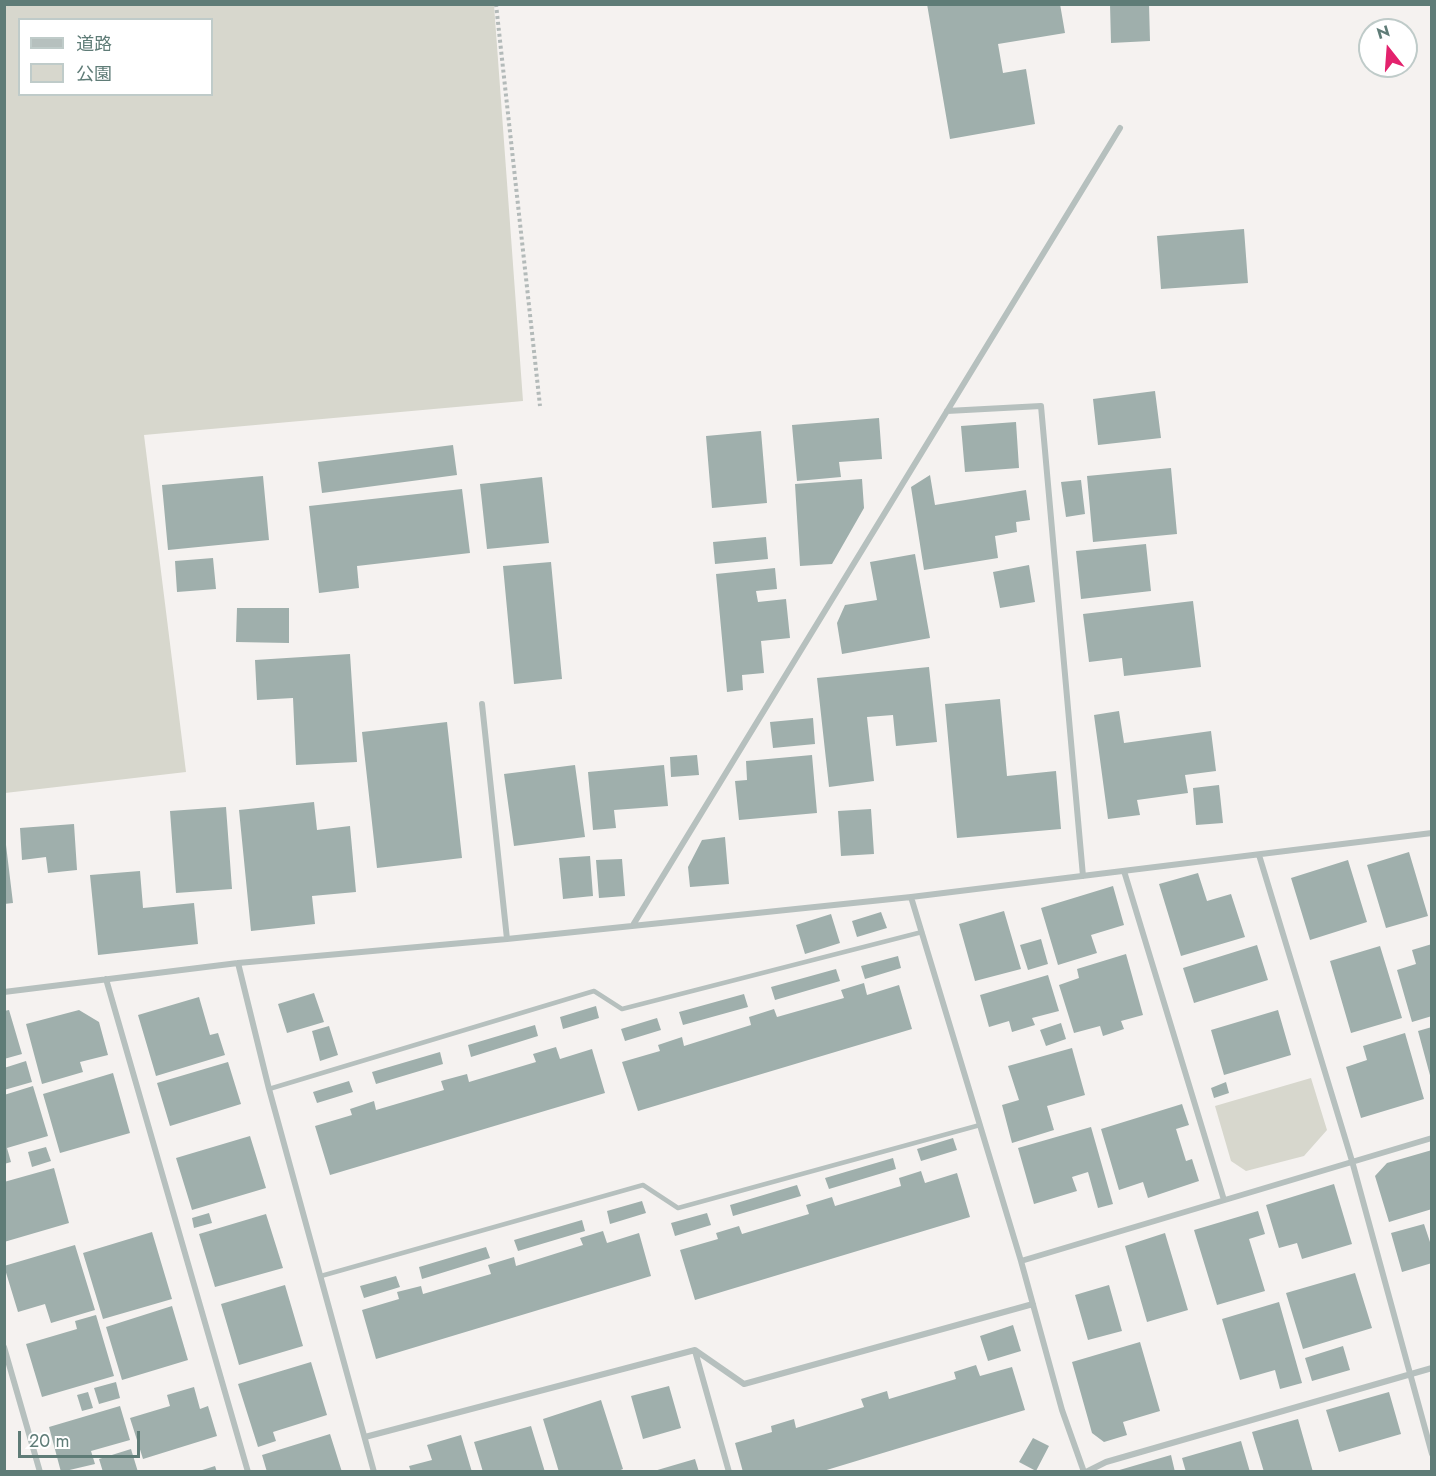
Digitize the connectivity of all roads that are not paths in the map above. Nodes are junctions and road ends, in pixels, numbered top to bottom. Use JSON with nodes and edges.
{"nodes":[{"id":1,"x":1120,"y":128,"type":"dead end"},
{"id":2,"x":947,"y":411,"type":"junction"},
{"id":3,"x":482,"y":704,"type":"dead end"},
{"id":4,"x":1431,"y":833,"type":"edge"},
{"id":5,"x":1259,"y":855,"type":"junction"},
{"id":6,"x":1124,"y":871,"type":"junction"},
{"id":7,"x":1083,"y":876,"type":"junction"},
{"id":8,"x":911,"y":897,"type":"junction"},
{"id":9,"x":633,"y":925,"type":"junction"},
{"id":10,"x":922,"y":932,"type":"junction"},
{"id":11,"x":507,"y":939,"type":"junction"},
{"id":12,"x":238,"y":963,"type":"junction"},
{"id":13,"x":106,"y":979,"type":"junction"},
{"id":14,"x":4,"y":992,"type":"edge"},
{"id":15,"x":269,"y":1089,"type":"junction"},
{"id":16,"x":980,"y":1125,"type":"junction"},
{"id":17,"x":1431,"y":1138,"type":"edge"},
{"id":18,"x":1352,"y":1161,"type":"junction"},
{"id":19,"x":1224,"y":1200,"type":"junction"},
{"id":20,"x":1021,"y":1261,"type":"junction"},
{"id":21,"x":321,"y":1276,"type":"junction"},
{"id":22,"x":1033,"y":1304,"type":"junction"},
{"id":23,"x":4,"y":1347,"type":"edge"},
{"id":24,"x":695,"y":1350,"type":"junction"},
{"id":25,"x":1431,"y":1368,"type":"edge"},
{"id":26,"x":1410,"y":1375,"type":"junction"},
{"id":27,"x":365,"y":1437,"type":"junction"},
{"id":28,"x":1431,"y":1454,"type":"edge"},
{"id":29,"x":40,"y":1472,"type":"edge"},
{"id":30,"x":248,"y":1472,"type":"edge"},
{"id":31,"x":374,"y":1472,"type":"edge"},
{"id":32,"x":729,"y":1472,"type":"edge"},
{"id":33,"x":1085,"y":1472,"type":"edge"}],
"edges":[{"from":1,"to":2,"type":"street"},
{"from":2,"to":7,"type":"street"},
{"from":2,"to":9,"type":"street"},
{"from":3,"to":11,"type":"street"},
{"from":4,"to":5,"type":"street"},
{"from":5,"to":6,"type":"street"},
{"from":5,"to":18,"type":"street"},
{"from":6,"to":7,"type":"street"},
{"from":6,"to":19,"type":"street"},
{"from":7,"to":8,"type":"street"},
{"from":8,"to":9,"type":"street"},
{"from":8,"to":10,"type":"street"},
{"from":9,"to":11,"type":"street"},
{"from":10,"to":15,"type":"lane"},
{"from":10,"to":16,"type":"street"},
{"from":11,"to":12,"type":"street"},
{"from":12,"to":13,"type":"street"},
{"from":12,"to":15,"type":"street"},
{"from":13,"to":14,"type":"street"},
{"from":13,"to":30,"type":"street"},
{"from":15,"to":21,"type":"street"},
{"from":16,"to":20,"type":"street"},
{"from":16,"to":21,"type":"lane"},
{"from":17,"to":18,"type":"street"},
{"from":18,"to":19,"type":"street"},
{"from":18,"to":26,"type":"street"},
{"from":19,"to":20,"type":"street"},
{"from":20,"to":22,"type":"street"},
{"from":21,"to":27,"type":"street"},
{"from":22,"to":24,"type":"street"},
{"from":22,"to":33,"type":"street"},
{"from":23,"to":29,"type":"street"},
{"from":24,"to":27,"type":"street"},
{"from":24,"to":32,"type":"street"},
{"from":25,"to":26,"type":"street"},
{"from":26,"to":28,"type":"street"},
{"from":26,"to":33,"type":"street"},
{"from":27,"to":31,"type":"street"}]}
